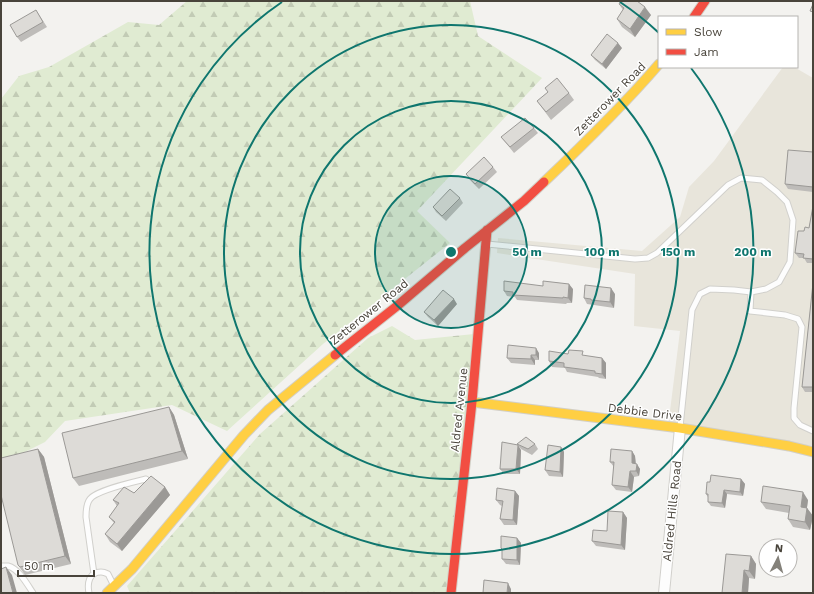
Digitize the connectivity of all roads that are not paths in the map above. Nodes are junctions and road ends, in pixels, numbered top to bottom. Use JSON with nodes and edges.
{"nodes":[{"id":1,"x":705,"y":1,"type":"edge"},
{"id":2,"x":695,"y":16,"type":"edge"},
{"id":3,"x":658,"y":65,"type":"edge"},
{"id":4,"x":487,"y":230,"type":"junction"},
{"id":5,"x":486,"y":243,"type":"junction"},
{"id":6,"x":751,"y":292,"type":"junction"},
{"id":7,"x":472,"y":402,"type":"junction"},
{"id":8,"x":680,"y":428,"type":"junction"},
{"id":9,"x":813,"y":431,"type":"edge"},
{"id":10,"x":813,"y":452,"type":"edge"},
{"id":11,"x":146,"y":479,"type":"edge"},
{"id":12,"x":1,"y":566,"type":"edge"},
{"id":13,"x":94,"y":574,"type":"junction"},
{"id":14,"x":114,"y":586,"type":"junction"},
{"id":15,"x":33,"y":593,"type":"edge"},
{"id":16,"x":89,"y":593,"type":"edge"},
{"id":17,"x":107,"y":593,"type":"edge"},
{"id":18,"x":451,"y":593,"type":"edge"},
{"id":19,"x":664,"y":593,"type":"edge"}],
"edges":[{"from":1,"to":2,"type":"street"},
{"from":3,"to":4,"type":"street","name":"Zetterower Road"},
{"from":4,"to":5,"type":"street","name":"Aldred Avenue"},
{"from":4,"to":14,"type":"street","name":"Zetterower Road"},
{"from":5,"to":6,"type":"lane"},
{"from":5,"to":7,"type":"street","name":"Aldred Avenue"},
{"from":6,"to":8,"type":"lane"},
{"from":6,"to":9,"type":"lane"},
{"from":7,"to":8,"type":"street","name":"Debbie Drive"},
{"from":7,"to":18,"type":"street","name":"Aldred Avenue"},
{"from":8,"to":10,"type":"street","name":"Debbie Drive"},
{"from":8,"to":19,"type":"street","name":"Aldred Hills Road"},
{"from":11,"to":13,"type":"lane"},
{"from":12,"to":15,"type":"lane"},
{"from":13,"to":14,"type":"lane"},
{"from":13,"to":16,"type":"lane"},
{"from":14,"to":17,"type":"street","name":"Zetterower Road"}]}
